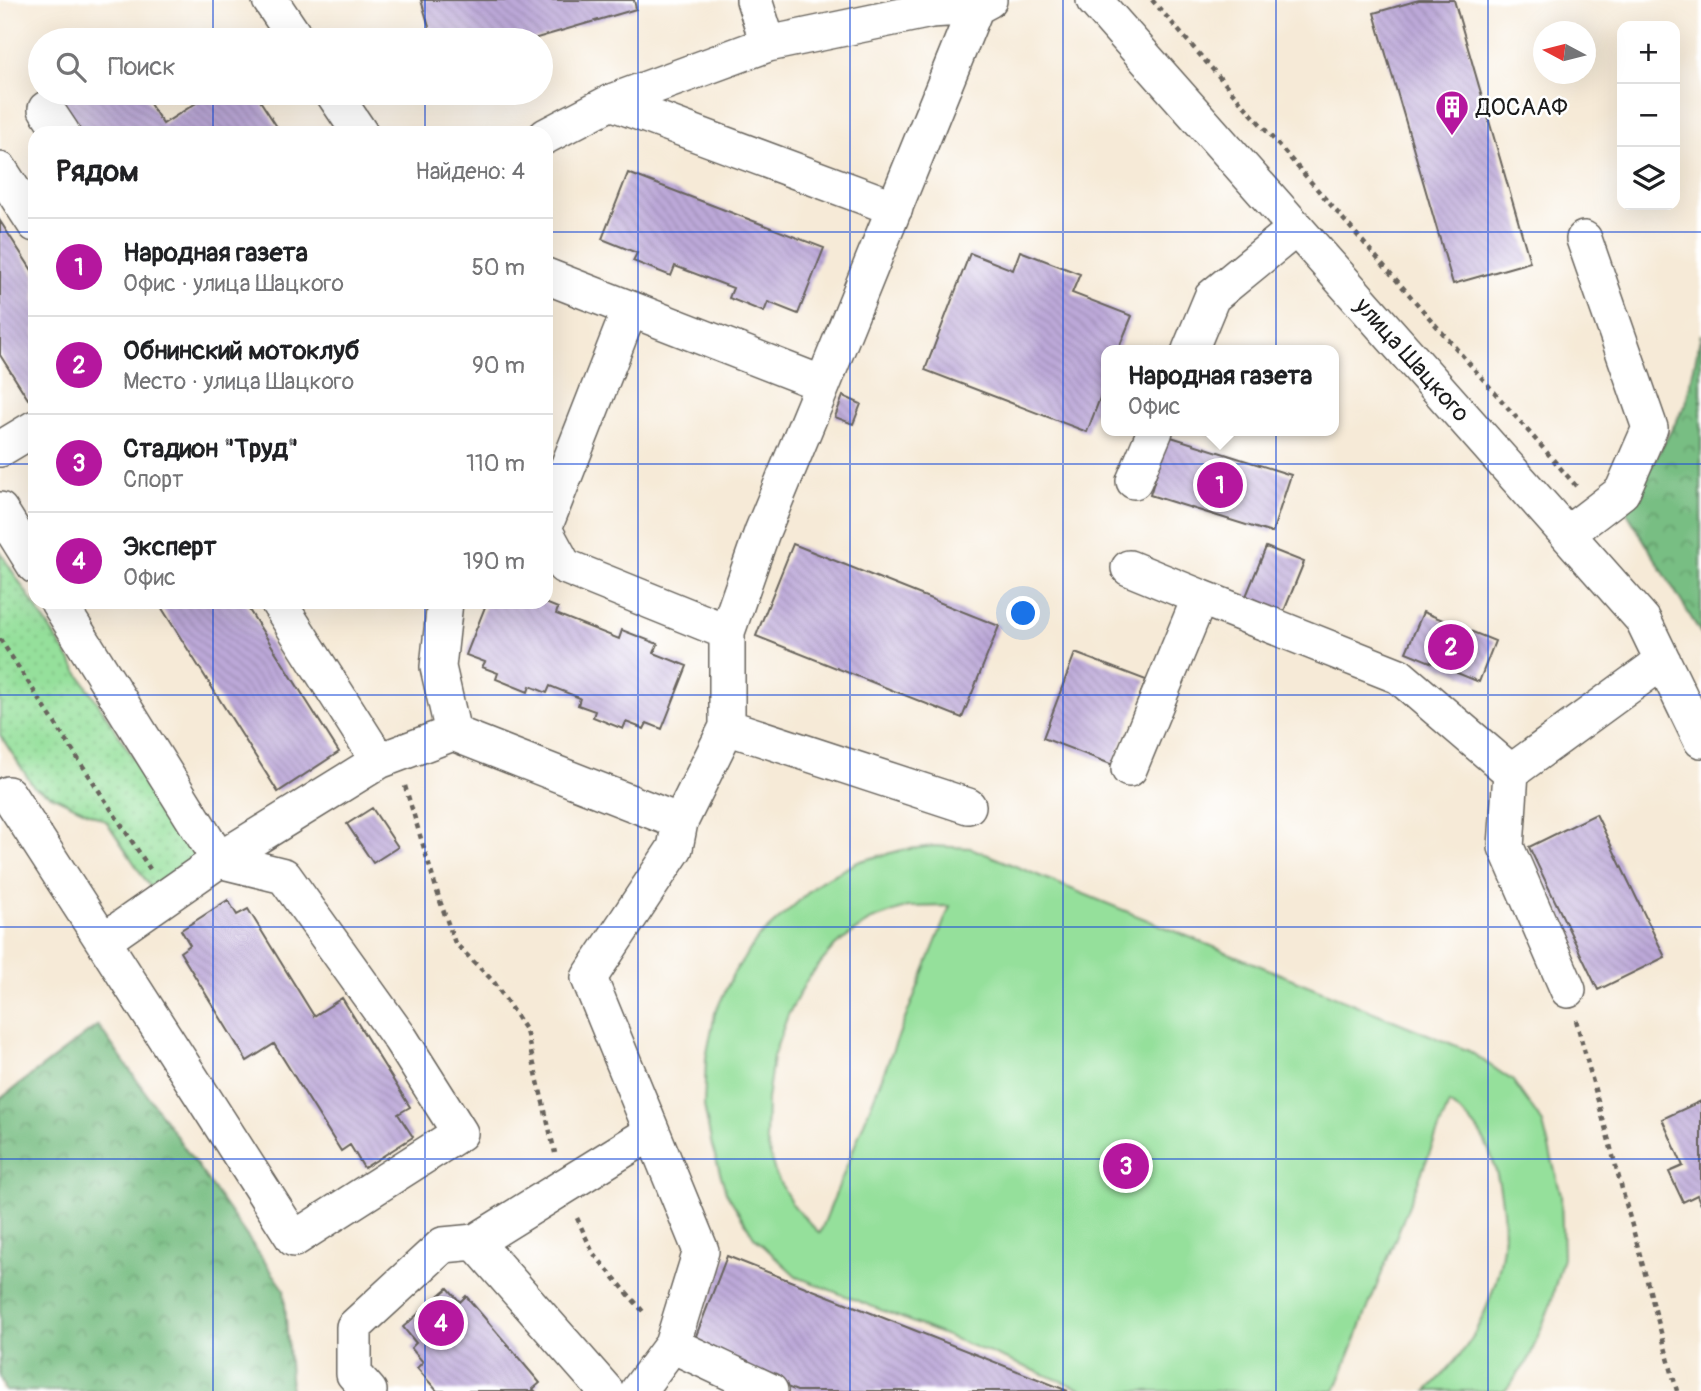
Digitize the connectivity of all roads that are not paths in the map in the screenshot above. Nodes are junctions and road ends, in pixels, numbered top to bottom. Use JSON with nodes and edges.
{"nodes":[{"id":1,"x":270,"y":0,"type":"edge"},
{"id":2,"x":754,"y":0,"type":"edge"},
{"id":3,"x":1094,"y":0,"type":"edge"},
{"id":4,"x":982,"y":3,"type":"edge"},
{"id":5,"x":289,"y":28,"type":"edge"},
{"id":6,"x":768,"y":44,"type":"junction"},
{"id":7,"x":611,"y":102,"type":"junction"},
{"id":8,"x":341,"y":105,"type":"edge"},
{"id":9,"x":355,"y":126,"type":"edge"},
{"id":10,"x":553,"y":132,"type":"edge"},
{"id":11,"x":0,"y":170,"type":"edge"},
{"id":12,"x":895,"y":208,"type":"junction"},
{"id":13,"x":28,"y":213,"type":"edge"},
{"id":14,"x":1295,"y":229,"type":"junction"},
{"id":15,"x":1584,"y":239,"type":"dead end"},
{"id":16,"x":553,"y":279,"type":"edge"},
{"id":17,"x":630,"y":309,"type":"junction"},
{"id":18,"x":1192,"y":345,"type":"edge"},
{"id":19,"x":823,"y":384,"type":"junction"},
{"id":20,"x":28,"y":432,"type":"edge"},
{"id":21,"x":1153,"y":436,"type":"edge"},
{"id":22,"x":0,"y":449,"type":"edge"},
{"id":23,"x":1134,"y":481,"type":"dead end"},
{"id":24,"x":553,"y":505,"type":"edge"},
{"id":25,"x":0,"y":510,"type":"edge"},
{"id":26,"x":1567,"y":534,"type":"junction"},
{"id":27,"x":553,"y":546,"type":"edge"},
{"id":28,"x":28,"y":555,"type":"edge"},
{"id":29,"x":1129,"y":568,"type":"dead end"},
{"id":30,"x":1200,"y":597,"type":"junction"},
{"id":31,"x":62,"y":609,"type":"edge"},
{"id":32,"x":283,"y":609,"type":"edge"},
{"id":33,"x":444,"y":609,"type":"edge"},
{"id":34,"x":727,"y":632,"type":"junction"},
{"id":35,"x":1663,"y":661,"type":"junction"},
{"id":36,"x":727,"y":727,"type":"junction"},
{"id":37,"x":453,"y":733,"type":"junction"},
{"id":38,"x":1701,"y":740,"type":"edge"},
{"id":39,"x":385,"y":759,"type":"junction"},
{"id":40,"x":1129,"y":769,"type":"dead end"},
{"id":41,"x":1510,"y":772,"type":"junction"},
{"id":42,"x":4,"y":787,"type":"edge"},
{"id":43,"x":968,"y":806,"type":"dead end"},
{"id":44,"x":680,"y":822,"type":"junction"},
{"id":45,"x":0,"y":828,"type":"edge"},
{"id":46,"x":219,"y":860,"type":"junction"},
{"id":47,"x":103,"y":941,"type":"junction"},
{"id":48,"x":1568,"y":990,"type":"road end"},
{"id":49,"x":652,"y":1132,"type":"junction"},
{"id":50,"x":475,"y":1242,"type":"junction"},
{"id":51,"x":672,"y":1345,"type":"junction"},
{"id":52,"x":369,"y":1391,"type":"edge"},
{"id":53,"x":606,"y":1391,"type":"edge"},
{"id":54,"x":638,"y":1391,"type":"edge"},
{"id":55,"x":770,"y":1391,"type":"edge"}],
"edges":[{"from":1,"to":5,"type":"street"},
{"from":2,"to":6,"type":"street"},
{"from":3,"to":14,"type":"street","name":"улица Шацкого"},
{"from":4,"to":6,"type":"street"},
{"from":4,"to":12,"type":"street"},
{"from":6,"to":7,"type":"street"},
{"from":7,"to":10,"type":"street"},
{"from":7,"to":12,"type":"street"},
{"from":8,"to":9,"type":"street"},
{"from":11,"to":13,"type":"street"},
{"from":12,"to":19,"type":"street"},
{"from":14,"to":18,"type":"street"},
{"from":14,"to":26,"type":"street","name":"улица Шацкого"},
{"from":15,"to":26,"type":"street"},
{"from":16,"to":17,"type":"street"},
{"from":17,"to":19,"type":"street"},
{"from":17,"to":24,"type":"street"},
{"from":19,"to":34,"type":"street"},
{"from":20,"to":22,"type":"street"},
{"from":21,"to":23,"type":"street"},
{"from":25,"to":28,"type":"street"},
{"from":26,"to":35,"type":"street","name":"улица Шацкого"},
{"from":27,"to":34,"type":"street"},
{"from":29,"to":30,"type":"street"},
{"from":30,"to":40,"type":"street"},
{"from":30,"to":41,"type":"street"},
{"from":31,"to":46,"type":"street"},
{"from":32,"to":39,"type":"street"},
{"from":33,"to":37,"type":"street"},
{"from":34,"to":36,"type":"street"},
{"from":35,"to":38,"type":"street","name":"улица Шацкого"},
{"from":35,"to":41,"type":"street"},
{"from":36,"to":43,"type":"street"},
{"from":36,"to":44,"type":"street"},
{"from":37,"to":39,"type":"street"},
{"from":37,"to":44,"type":"street"},
{"from":39,"to":46,"type":"street"},
{"from":41,"to":48,"type":"street"},
{"from":42,"to":45,"type":"street"},
{"from":42,"to":47,"type":"street"},
{"from":44,"to":49,"type":"street"},
{"from":46,"to":47,"type":"street"},
{"from":46,"to":47,"type":"street"},
{"from":49,"to":50,"type":"street"},
{"from":49,"to":51,"type":"street"},
{"from":50,"to":52,"type":"street"},
{"from":50,"to":53,"type":"street"},
{"from":51,"to":54,"type":"street"},
{"from":51,"to":55,"type":"street"}]}
